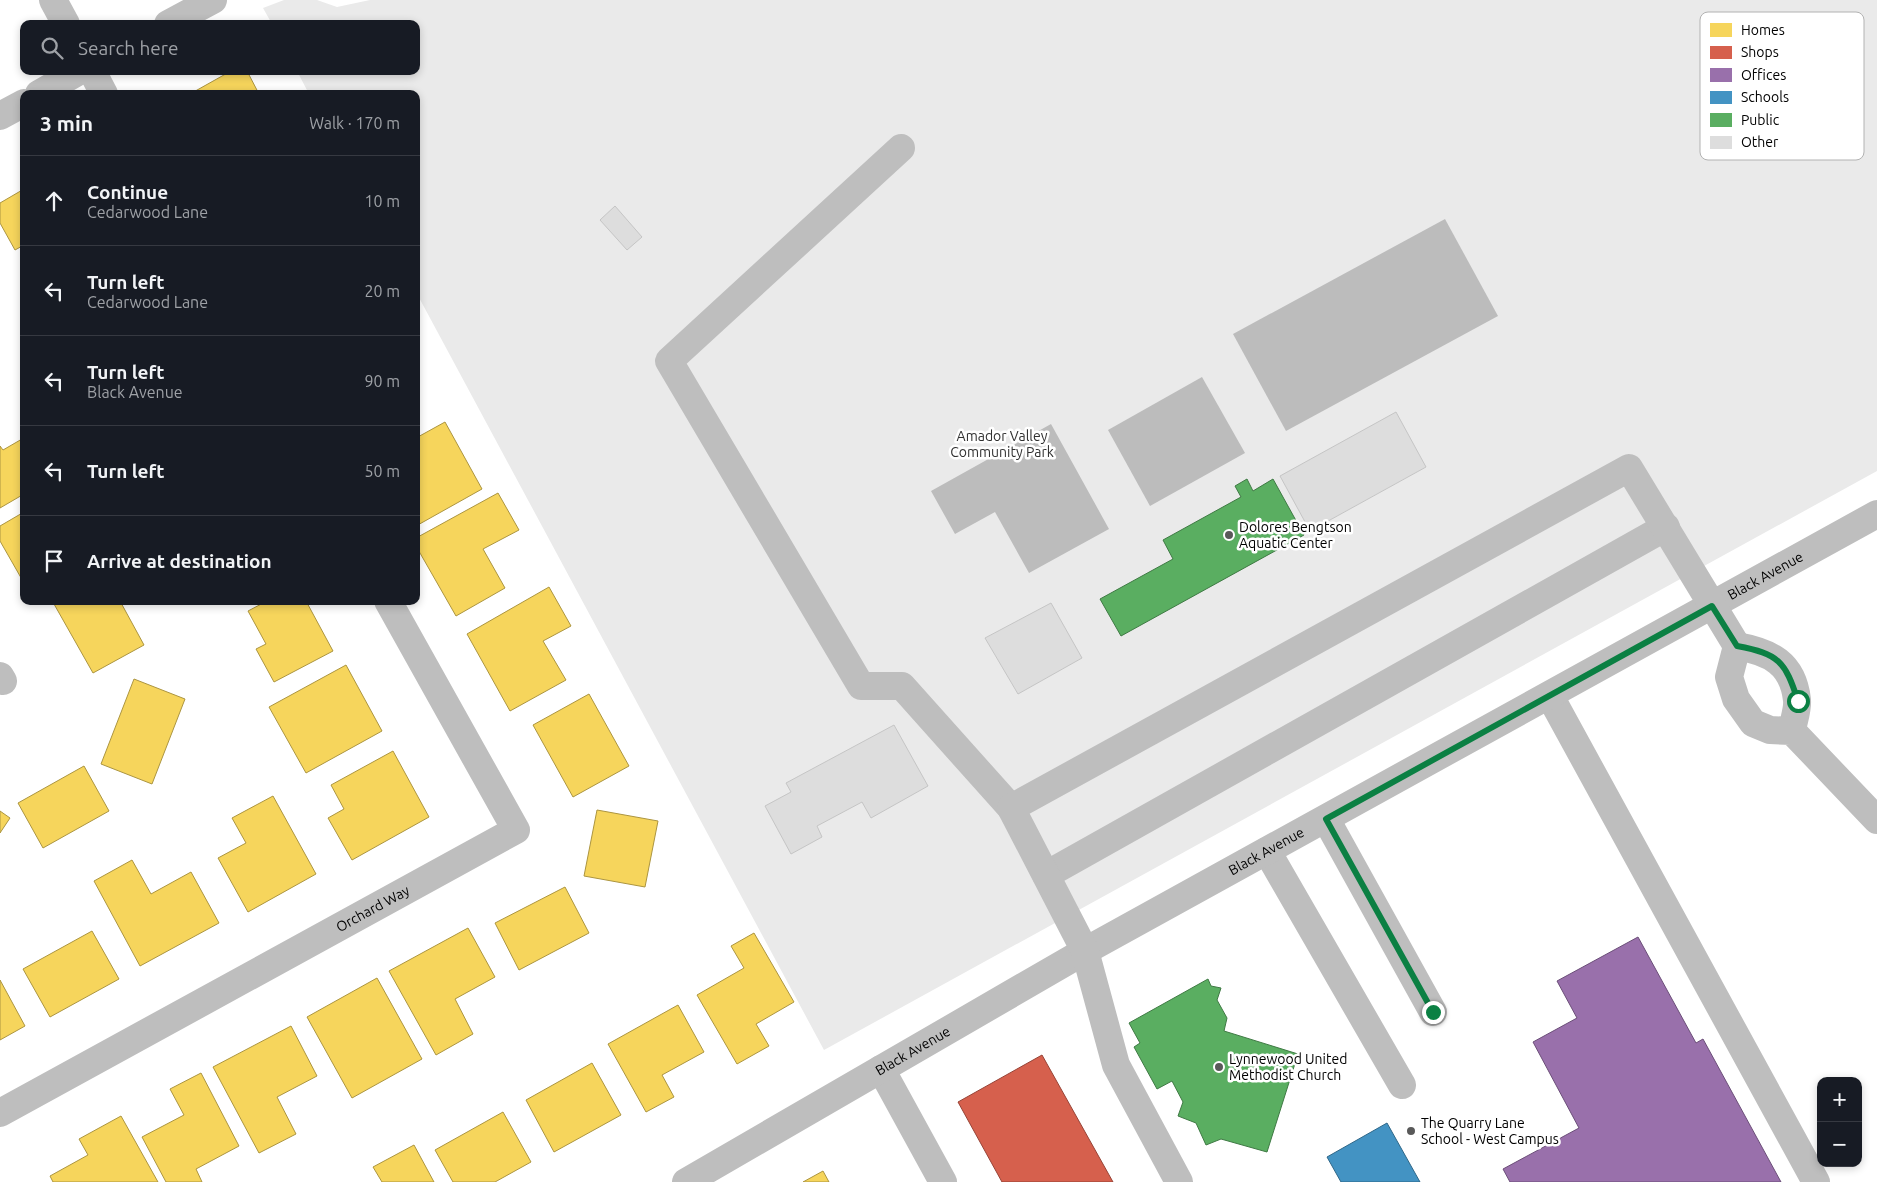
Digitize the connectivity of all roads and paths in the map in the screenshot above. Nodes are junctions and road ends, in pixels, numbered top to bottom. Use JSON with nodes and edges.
{"nodes":[{"id":1,"x":53,"y":0,"type":"edge"},
{"id":2,"x":213,"y":0,"type":"edge"},
{"id":3,"x":64,"y":20,"type":"edge"},
{"id":4,"x":176,"y":20,"type":"edge"},
{"id":5,"x":72,"y":75,"type":"edge"},
{"id":6,"x":94,"y":75,"type":"edge"},
{"id":7,"x":46,"y":90,"type":"edge"},
{"id":8,"x":102,"y":90,"type":"edge"},
{"id":9,"x":20,"y":104,"type":"edge"},
{"id":10,"x":0,"y":116,"type":"edge"},
{"id":11,"x":902,"y":148,"type":"dead end"},
{"id":12,"x":1877,"y":514,"type":"edge"},
{"id":13,"x":1666,"y":527,"type":"junction"},
{"id":14,"x":390,"y":605,"type":"edge"},
{"id":15,"x":1712,"y":606,"type":"junction"},
{"id":16,"x":1737,"y":646,"type":"junction"},
{"id":17,"x":1550,"y":696,"type":"junction"},
{"id":18,"x":1792,"y":731,"type":"junction"},
{"id":19,"x":1011,"y":808,"type":"junction"},
{"id":20,"x":1326,"y":819,"type":"junction"},
{"id":21,"x":1877,"y":820,"type":"edge"},
{"id":22,"x":1268,"y":851,"type":"junction"},
{"id":23,"x":1046,"y":875,"type":"junction"},
{"id":24,"x":1085,"y":951,"type":"junction"},
{"id":25,"x":1433,"y":1012,"type":"dead end"},
{"id":26,"x":881,"y":1069,"type":"junction"},
{"id":27,"x":1402,"y":1085,"type":"dead end"},
{"id":28,"x":0,"y":1113,"type":"edge"},
{"id":29,"x":686,"y":1182,"type":"edge"},
{"id":30,"x":943,"y":1182,"type":"edge"},
{"id":31,"x":1179,"y":1182,"type":"edge"},
{"id":32,"x":1816,"y":1182,"type":"edge"}],
"edges":[{"from":1,"to":3,"type":"street"},
{"from":2,"to":4,"type":"street"},
{"from":5,"to":7,"type":"street"},
{"from":6,"to":8,"type":"street"},
{"from":9,"to":10,"type":"street"},
{"from":11,"to":19,"type":"street"},
{"from":12,"to":15,"type":"street","name":"Black Avenue"},
{"from":13,"to":15,"type":"street"},
{"from":13,"to":19,"type":"street"},
{"from":13,"to":23,"type":"street"},
{"from":14,"to":28,"type":"street","name":"Orchard Way"},
{"from":15,"to":16,"type":"street"},
{"from":15,"to":17,"type":"street","name":"Black Avenue"},
{"from":16,"to":18,"type":"street"},
{"from":16,"to":18,"type":"street"},
{"from":17,"to":20,"type":"street","name":"Black Avenue"},
{"from":17,"to":32,"type":"street"},
{"from":18,"to":21,"type":"street"},
{"from":19,"to":23,"type":"street"},
{"from":20,"to":22,"type":"street","name":"Black Avenue"},
{"from":20,"to":25,"type":"street"},
{"from":22,"to":24,"type":"street","name":"Black Avenue"},
{"from":22,"to":27,"type":"street"},
{"from":23,"to":24,"type":"street"},
{"from":24,"to":26,"type":"street","name":"Black Avenue"},
{"from":24,"to":31,"type":"street"},
{"from":26,"to":29,"type":"street","name":"Black Avenue"},
{"from":26,"to":30,"type":"street"}]}
